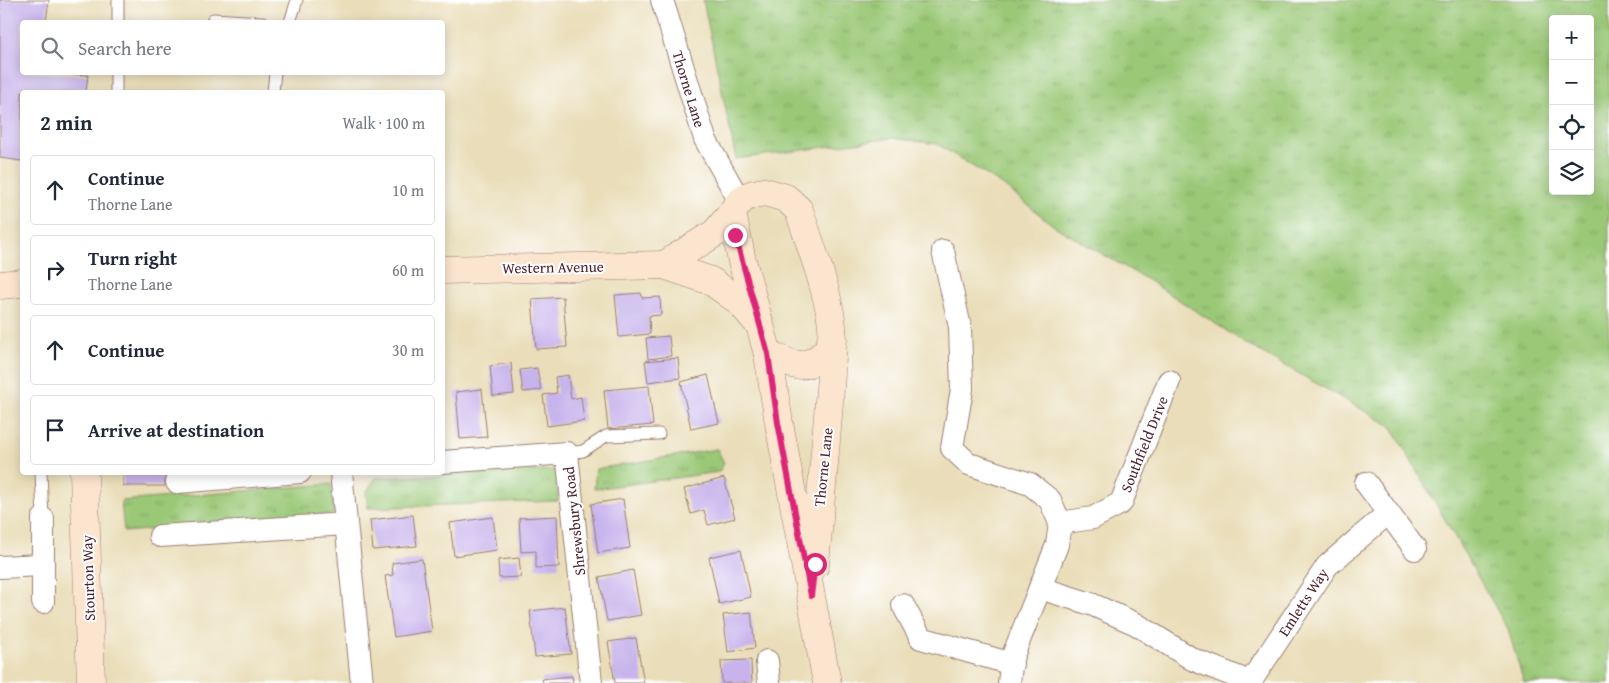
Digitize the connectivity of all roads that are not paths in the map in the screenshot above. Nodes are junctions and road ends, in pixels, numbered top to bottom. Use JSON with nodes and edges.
{"nodes":[{"id":1,"x":118,"y":0,"type":"edge"},
{"id":2,"x":297,"y":0,"type":"edge"},
{"id":3,"x":662,"y":0,"type":"edge"},
{"id":4,"x":213,"y":19,"type":"dead end"},
{"id":5,"x":118,"y":20,"type":"edge"},
{"id":6,"x":229,"y":20,"type":"edge"},
{"id":7,"x":291,"y":20,"type":"edge"},
{"id":8,"x":116,"y":75,"type":"edge"},
{"id":9,"x":275,"y":75,"type":"edge"},
{"id":10,"x":116,"y":90,"type":"edge"},
{"id":11,"x":273,"y":90,"type":"edge"},
{"id":12,"x":736,"y":207,"type":"junction"},
{"id":13,"x":944,"y":252,"type":"dead end"},
{"id":14,"x":664,"y":265,"type":"junction"},
{"id":15,"x":445,"y":270,"type":"edge"},
{"id":16,"x":20,"y":283,"type":"edge"},
{"id":17,"x":0,"y":285,"type":"edge"},
{"id":18,"x":760,"y":325,"type":"junction"},
{"id":19,"x":833,"y":338,"type":"junction"},
{"id":20,"x":768,"y":354,"type":"junction"},
{"id":21,"x":1169,"y":381,"type":"dead end"},
{"id":22,"x":659,"y":434,"type":"dead end"},
{"id":23,"x":566,"y":453,"type":"junction"},
{"id":24,"x":445,"y":462,"type":"edge"},
{"id":25,"x":41,"y":475,"type":"edge"},
{"id":26,"x":84,"y":475,"type":"edge"},
{"id":27,"x":263,"y":475,"type":"edge"},
{"id":28,"x":341,"y":475,"type":"edge"},
{"id":29,"x":177,"y":482,"type":"dead end"},
{"id":30,"x":1366,"y":483,"type":"dead end"},
{"id":31,"x":1388,"y":513,"type":"junction"},
{"id":32,"x":43,"y":520,"type":"joint"},
{"id":33,"x":1060,"y":523,"type":"junction"},
{"id":34,"x":346,"y":524,"type":"junction"},
{"id":35,"x":160,"y":536,"type":"dead end"},
{"id":36,"x":1415,"y":549,"type":"dead end"},
{"id":37,"x":41,"y":565,"type":"junction"},
{"id":38,"x":0,"y":567,"type":"edge"},
{"id":39,"x":1040,"y":588,"type":"junction"},
{"id":40,"x":811,"y":596,"type":"junction"},
{"id":41,"x":43,"y":602,"type":"dead end"},
{"id":42,"x":903,"y":605,"type":"dead end"},
{"id":43,"x":1010,"y":673,"type":"edge"},
{"id":44,"x":1252,"y":682,"type":"edge"},
{"id":45,"x":91,"y":683,"type":"edge"},
{"id":46,"x":362,"y":683,"type":"edge"},
{"id":47,"x":591,"y":683,"type":"edge"},
{"id":48,"x":827,"y":683,"type":"edge"}],
"edges":[{"from":1,"to":5,"type":"lane"},
{"from":2,"to":7,"type":"lane"},
{"from":3,"to":12,"type":"street","name":"Thorne Lane"},
{"from":4,"to":6,"type":"lane"},
{"from":8,"to":10,"type":"lane"},
{"from":9,"to":11,"type":"lane"},
{"from":12,"to":14,"type":"street"},
{"from":12,"to":18,"type":"street","name":"Thorne Lane"},
{"from":12,"to":19,"type":"street","name":"Thorne Lane"},
{"from":13,"to":33,"type":"street"},
{"from":14,"to":15,"type":"street","name":"Western Avenue"},
{"from":14,"to":18,"type":"street","name":"Western Avenue"},
{"from":16,"to":17,"type":"street"},
{"from":18,"to":20,"type":"street","name":"Thorne Lane"},
{"from":19,"to":20,"type":"street"},
{"from":19,"to":40,"type":"street","name":"Thorne Lane"},
{"from":20,"to":40,"type":"street","name":"Thorne Lane"},
{"from":21,"to":33,"type":"street","name":"Southfield Drive"},
{"from":22,"to":23,"type":"lane"},
{"from":23,"to":24,"type":"street","name":"Shrewsbury Road"},
{"from":23,"to":47,"type":"street","name":"Shrewsbury Road"},
{"from":25,"to":32,"type":"lane"},
{"from":26,"to":45,"type":"street","name":"Stourton Way"},
{"from":27,"to":29,"type":"street"},
{"from":28,"to":34,"type":"street"},
{"from":30,"to":31,"type":"street"},
{"from":31,"to":36,"type":"street"},
{"from":31,"to":44,"type":"street","name":"Emletts Way"},
{"from":32,"to":37,"type":"street"},
{"from":33,"to":39,"type":"street"},
{"from":34,"to":35,"type":"street"},
{"from":34,"to":46,"type":"street"},
{"from":37,"to":38,"type":"street"},
{"from":37,"to":41,"type":"street"},
{"from":39,"to":43,"type":"street"},
{"from":39,"to":44,"type":"street"},
{"from":40,"to":48,"type":"street","name":"Thorne Lane"},
{"from":42,"to":43,"type":"street"}]}
